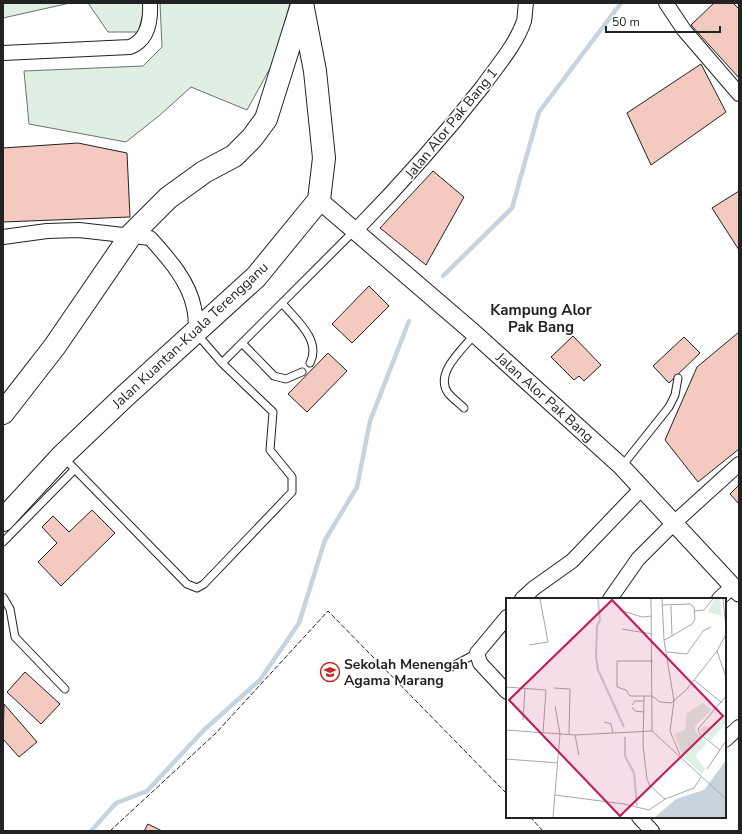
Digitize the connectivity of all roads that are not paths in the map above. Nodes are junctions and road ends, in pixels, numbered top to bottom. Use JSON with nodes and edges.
{"nodes":[{"id":1,"x":150,"y":3,"type":"edge"},
{"id":2,"x":526,"y":3,"type":"edge"},
{"id":3,"x":666,"y":3,"type":"edge"},
{"id":4,"x":302,"y":5,"type":"edge"},
{"id":5,"x":3,"y":53,"type":"edge"},
{"id":6,"x":739,"y":94,"type":"edge"},
{"id":7,"x":319,"y":200,"type":"junction"},
{"id":8,"x":356,"y":230,"type":"junction"},
{"id":9,"x":131,"y":235,"type":"junction"},
{"id":10,"x":3,"y":237,"type":"edge"},
{"id":11,"x":282,"y":303,"type":"junction"},
{"id":12,"x":196,"y":333,"type":"junction"},
{"id":13,"x":475,"y":334,"type":"junction"},
{"id":14,"x":242,"y":343,"type":"junction"},
{"id":15,"x":222,"y":363,"type":"junction"},
{"id":16,"x":310,"y":363,"type":"dead end"},
{"id":17,"x":302,"y":372,"type":"dead end"},
{"id":18,"x":678,"y":378,"type":"dead end"},
{"id":19,"x":464,"y":408,"type":"dead end"},
{"id":20,"x":3,"y":413,"type":"edge"},
{"id":21,"x":68,"y":462,"type":"junction"},
{"id":22,"x":739,"y":464,"type":"edge"},
{"id":23,"x":622,"y":466,"type":"junction"},
{"id":24,"x":642,"y":488,"type":"junction"},
{"id":25,"x":3,"y":520,"type":"edge"},
{"id":26,"x":675,"y":522,"type":"junction"},
{"id":27,"x":3,"y":542,"type":"edge"},
{"id":28,"x":736,"y":590,"type":"edge"},
{"id":29,"x":3,"y":597,"type":"edge"},
{"id":30,"x":523,"y":598,"type":"edge"},
{"id":31,"x":611,"y":598,"type":"edge"},
{"id":32,"x":721,"y":598,"type":"edge"},
{"id":33,"x":506,"y":618,"type":"edge"},
{"id":34,"x":476,"y":653,"type":"junction"},
{"id":35,"x":451,"y":667,"type":"dead end"},
{"id":36,"x":65,"y":690,"type":"dead end"},
{"id":37,"x":506,"y":691,"type":"edge"},
{"id":38,"x":739,"y":727,"type":"edge"},
{"id":39,"x":726,"y":739,"type":"edge"},
{"id":40,"x":641,"y":818,"type":"edge"},
{"id":41,"x":652,"y":831,"type":"edge"}],
"edges":[{"from":1,"to":5,"type":"street"},
{"from":2,"to":8,"type":"street","name":"Jalan Alor Pak Bang 1"},
{"from":3,"to":6,"type":"street"},
{"from":4,"to":7,"type":"highway"},
{"from":4,"to":9,"type":"highway"},
{"from":7,"to":8,"type":"street","name":"Jalan Alor Pak Bang"},
{"from":7,"to":12,"type":"highway","name":"Jalan Kuantan-Kuala Terengganu"},
{"from":8,"to":11,"type":"lane"},
{"from":8,"to":13,"type":"street","name":"Jalan Alor Pak Bang"},
{"from":9,"to":10,"type":"street"},
{"from":9,"to":12,"type":"street"},
{"from":9,"to":20,"type":"highway"},
{"from":11,"to":14,"type":"lane"},
{"from":11,"to":16,"type":"lane"},
{"from":12,"to":15,"type":"lane"},
{"from":12,"to":21,"type":"highway","name":"Jalan Kuantan-Kuala Terengganu"},
{"from":13,"to":19,"type":"lane"},
{"from":13,"to":23,"type":"street","name":"Jalan Alor Pak Bang"},
{"from":14,"to":15,"type":"lane"},
{"from":14,"to":17,"type":"lane"},
{"from":15,"to":21,"type":"lane"},
{"from":18,"to":23,"type":"lane"},
{"from":21,"to":25,"type":"highway","name":"Jalan Kuantan-Kuala Terengganu"},
{"from":21,"to":27,"type":"lane"},
{"from":22,"to":26,"type":"street"},
{"from":23,"to":24,"type":"street","name":"Jalan Alor Pak Bang"},
{"from":24,"to":26,"type":"street","name":"Jalan Alor Pak Bang"},
{"from":24,"to":30,"type":"street"},
{"from":26,"to":28,"type":"street","name":"Jalan Alor Pak Bang"},
{"from":26,"to":31,"type":"street"},
{"from":28,"to":32,"type":"street"},
{"from":29,"to":36,"type":"lane"},
{"from":33,"to":34,"type":"street"},
{"from":34,"to":35,"type":"lane"},
{"from":34,"to":37,"type":"street"},
{"from":38,"to":39,"type":"street"},
{"from":40,"to":41,"type":"street"}]}
